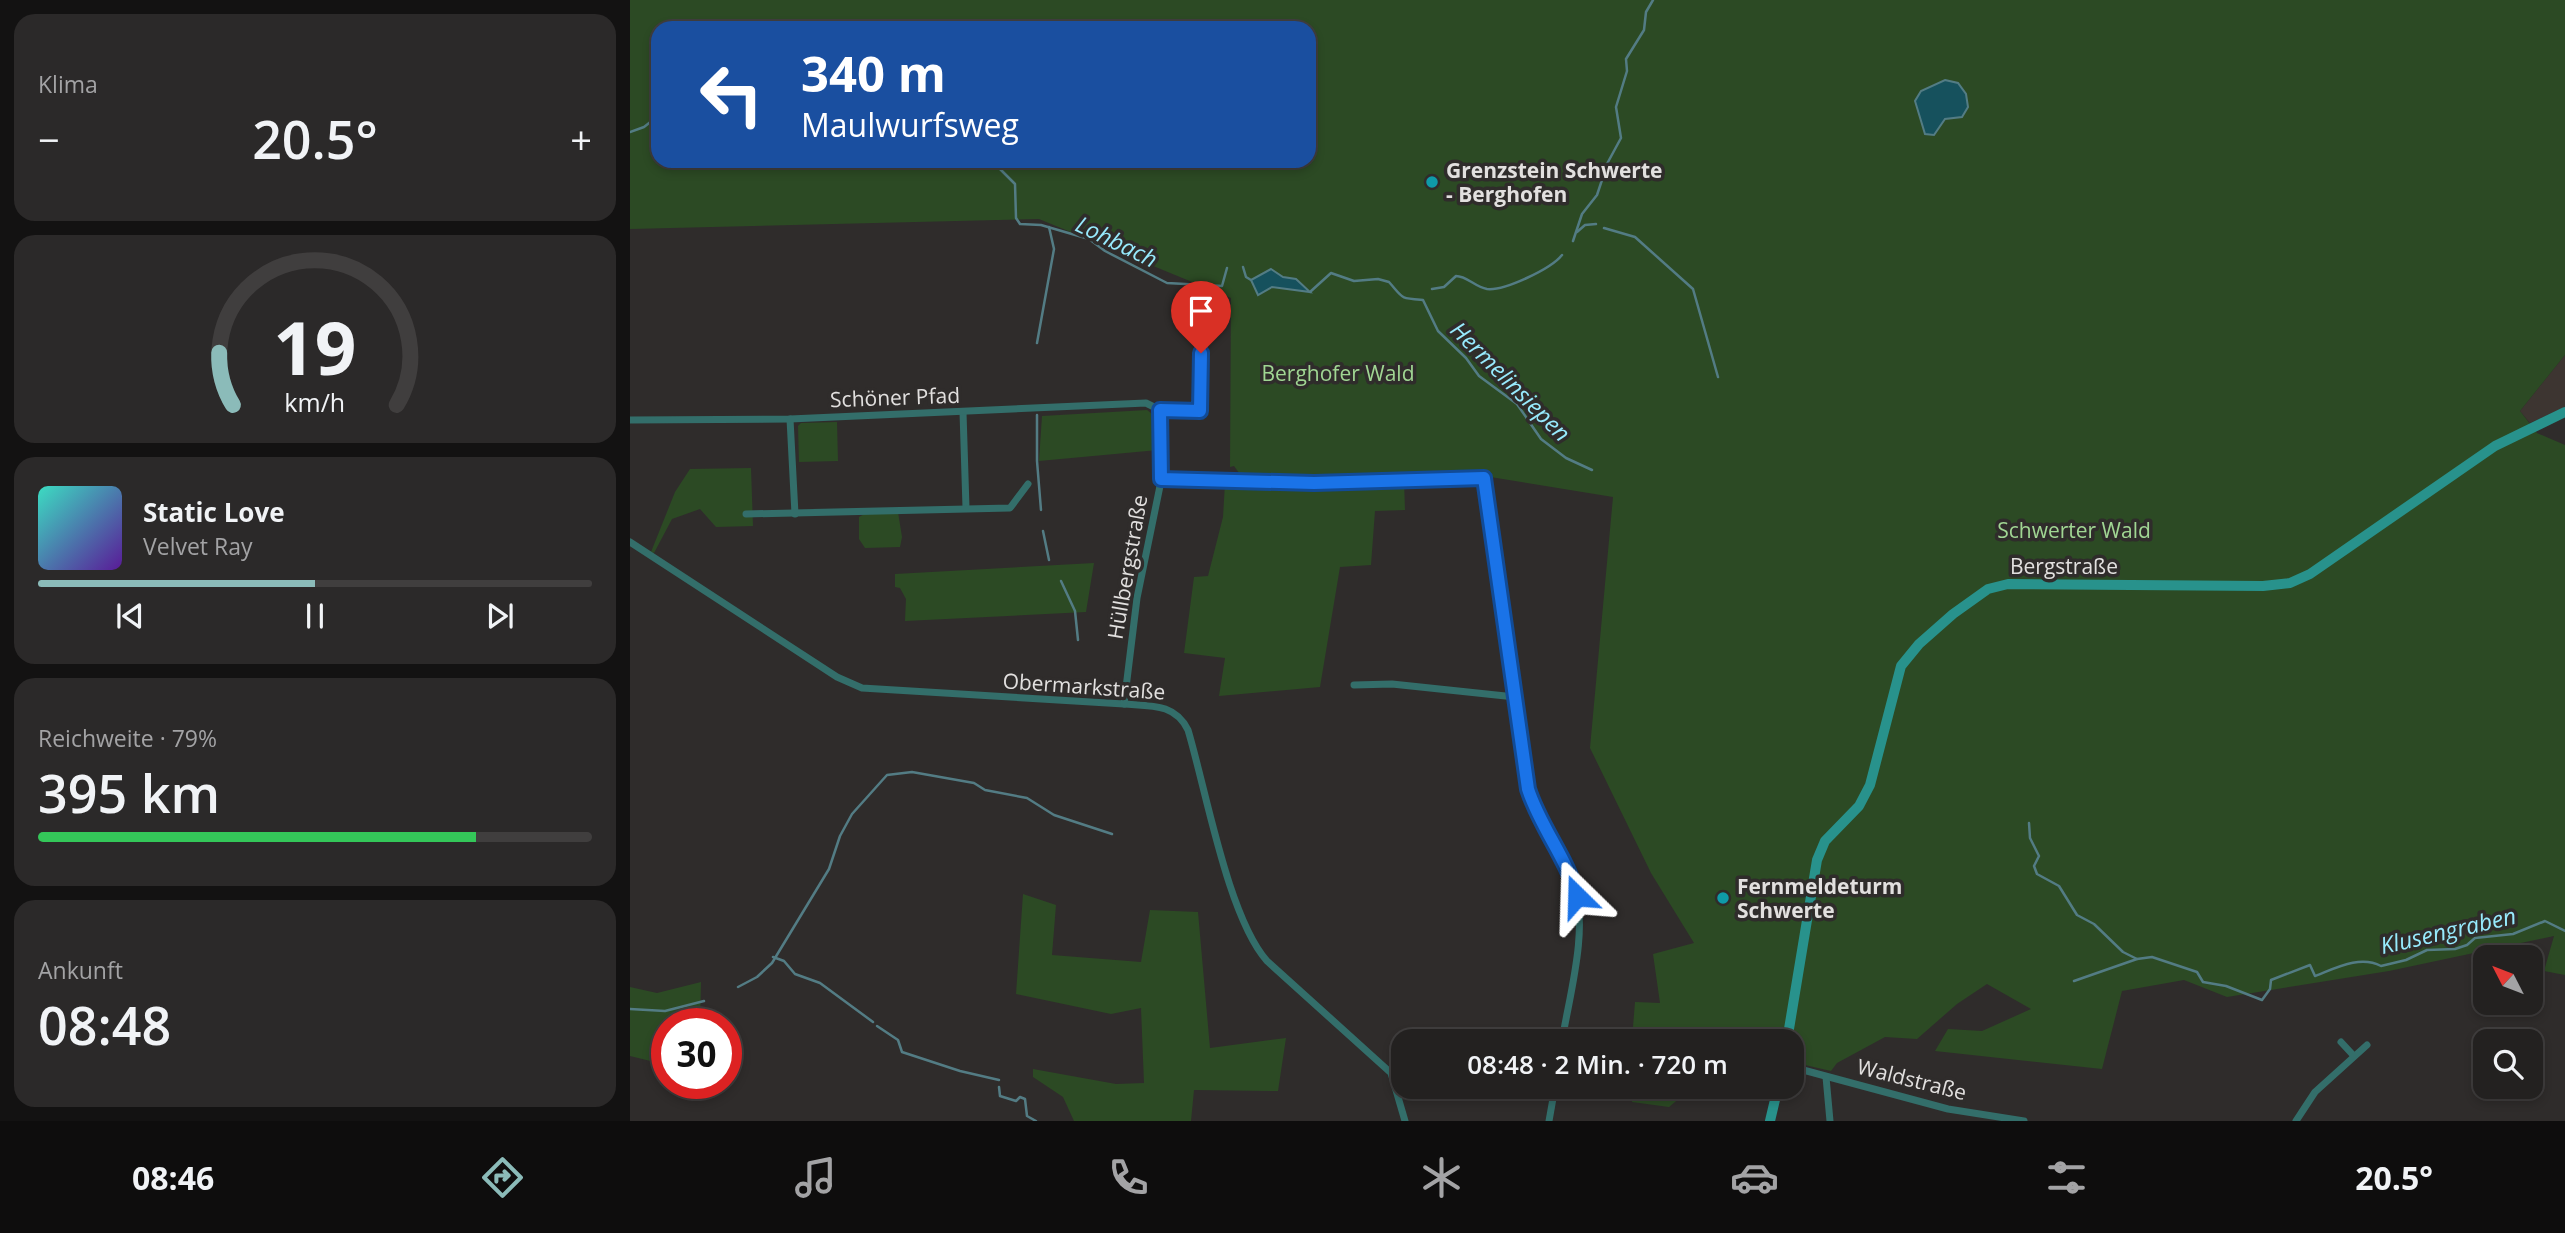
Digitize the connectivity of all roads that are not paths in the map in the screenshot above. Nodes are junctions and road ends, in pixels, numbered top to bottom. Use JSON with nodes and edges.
{"nodes":[{"id":1,"x":1201,"y":353,"type":"dead end"},
{"id":2,"x":1160,"y":410,"type":"junction"},
{"id":3,"x":963,"y":412,"type":"junction"},
{"id":4,"x":2565,"y":412,"type":"edge"},
{"id":5,"x":790,"y":419,"type":"junction"},
{"id":6,"x":630,"y":421,"type":"edge"},
{"id":7,"x":1161,"y":479,"type":"junction"},
{"id":8,"x":1028,"y":484,"type":"dead end"},
{"id":9,"x":966,"y":508,"type":"junction"},
{"id":10,"x":746,"y":514,"type":"dead end"},
{"id":11,"x":794,"y":514,"type":"junction"},
{"id":12,"x":630,"y":542,"type":"edge"},
{"id":13,"x":1354,"y":685,"type":"dead end"},
{"id":14,"x":1515,"y":697,"type":"junction"},
{"id":15,"x":1124,"y":704,"type":"junction"},
{"id":16,"x":1564,"y":1029,"type":"edge"},
{"id":17,"x":1789,"y":1029,"type":"edge"},
{"id":18,"x":2341,"y":1042,"type":"dead end"},
{"id":19,"x":2367,"y":1045,"type":"dead end"},
{"id":20,"x":2353,"y":1055,"type":"junction"},
{"id":21,"x":1804,"y":1071,"type":"edge"},
{"id":22,"x":1826,"y":1077,"type":"junction"},
{"id":23,"x":1553,"y":1099,"type":"edge"},
{"id":24,"x":1775,"y":1099,"type":"edge"},
{"id":25,"x":1405,"y":1121,"type":"edge"},
{"id":26,"x":1549,"y":1121,"type":"edge"},
{"id":27,"x":1770,"y":1121,"type":"edge"},
{"id":28,"x":1829,"y":1121,"type":"edge"},
{"id":29,"x":2024,"y":1121,"type":"edge"},
{"id":30,"x":2296,"y":1121,"type":"edge"}],
"edges":[{"from":1,"to":2,"type":"street"},
{"from":2,"to":3,"type":"street","name":"Schöner Pfad"},
{"from":2,"to":7,"type":"street","name":"Hüllbergstraße"},
{"from":3,"to":5,"type":"street","name":"Schöner Pfad"},
{"from":3,"to":9,"type":"street"},
{"from":4,"to":17,"type":"main road","name":"Bergstraße"},
{"from":5,"to":6,"type":"street","name":"Schöner Pfad"},
{"from":5,"to":11,"type":"street"},
{"from":7,"to":14,"type":"street"},
{"from":7,"to":15,"type":"street","name":"Hüllbergstraße"},
{"from":8,"to":9,"type":"street"},
{"from":9,"to":11,"type":"street"},
{"from":10,"to":11,"type":"street"},
{"from":12,"to":15,"type":"street","name":"Obermarkstraße"},
{"from":13,"to":14,"type":"street"},
{"from":14,"to":16,"type":"street"},
{"from":15,"to":25,"type":"street","name":"Obermarkstraße"},
{"from":18,"to":20,"type":"street"},
{"from":19,"to":20,"type":"street"},
{"from":20,"to":30,"type":"street"},
{"from":21,"to":22,"type":"street","name":"Waldstraße"},
{"from":22,"to":28,"type":"street"},
{"from":22,"to":29,"type":"street","name":"Waldstraße"},
{"from":23,"to":26,"type":"street"},
{"from":24,"to":27,"type":"main road"}]}
